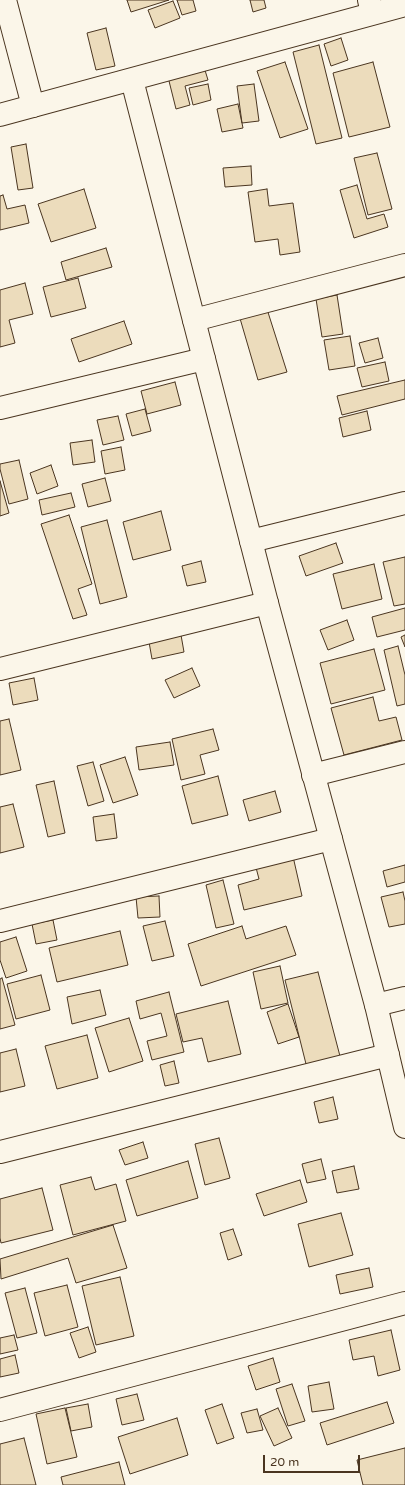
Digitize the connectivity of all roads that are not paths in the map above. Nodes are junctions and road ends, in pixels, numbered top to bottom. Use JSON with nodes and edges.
{"nodes":[{"id":1,"x":5,"y":0,"type":"edge"},
{"id":2,"x":405,"y":5,"type":"edge"},
{"id":3,"x":371,"y":6,"type":"edge"},
{"id":4,"x":132,"y":80,"type":"junction"},
{"id":5,"x":33,"y":106,"type":"junction"},
{"id":6,"x":0,"y":115,"type":"edge"},
{"id":7,"x":405,"y":265,"type":"edge"},
{"id":8,"x":194,"y":320,"type":"junction"},
{"id":9,"x":204,"y":359,"type":"junction"},
{"id":10,"x":0,"y":408,"type":"edge"},
{"id":11,"x":405,"y":503,"type":"edge"},
{"id":12,"x":251,"y":541,"type":"junction"},
{"id":13,"x":267,"y":603,"type":"junction"},
{"id":14,"x":0,"y":669,"type":"edge"},
{"id":15,"x":405,"y":752,"type":"edge"},
{"id":16,"x":313,"y":774,"type":"junction"},
{"id":17,"x":331,"y":839,"type":"junction"},
{"id":18,"x":0,"y":921,"type":"edge"},
{"id":19,"x":405,"y":998,"type":"edge"},
{"id":20,"x":376,"y":1005,"type":"junction"},
{"id":21,"x":388,"y":1055,"type":"junction"},
{"id":22,"x":405,"y":1127,"type":"edge"},
{"id":23,"x":0,"y":1152,"type":"edge"},
{"id":24,"x":405,"y":1303,"type":"edge"},
{"id":25,"x":0,"y":1410,"type":"edge"}],
"edges":[{"from":1,"to":5,"type":"street"},
{"from":2,"to":3,"type":"street"},
{"from":3,"to":4,"type":"street"},
{"from":4,"to":5,"type":"street"},
{"from":4,"to":8,"type":"street"},
{"from":5,"to":6,"type":"street"},
{"from":7,"to":8,"type":"street"},
{"from":8,"to":9,"type":"street"},
{"from":9,"to":10,"type":"street"},
{"from":9,"to":12,"type":"street"},
{"from":11,"to":12,"type":"street"},
{"from":12,"to":13,"type":"street"},
{"from":13,"to":14,"type":"street"},
{"from":13,"to":16,"type":"street"},
{"from":15,"to":16,"type":"street"},
{"from":16,"to":17,"type":"street"},
{"from":17,"to":18,"type":"street"},
{"from":17,"to":20,"type":"street"},
{"from":19,"to":20,"type":"street"},
{"from":20,"to":21,"type":"street"},
{"from":21,"to":22,"type":"street"},
{"from":21,"to":23,"type":"street"},
{"from":24,"to":25,"type":"street"}]}
